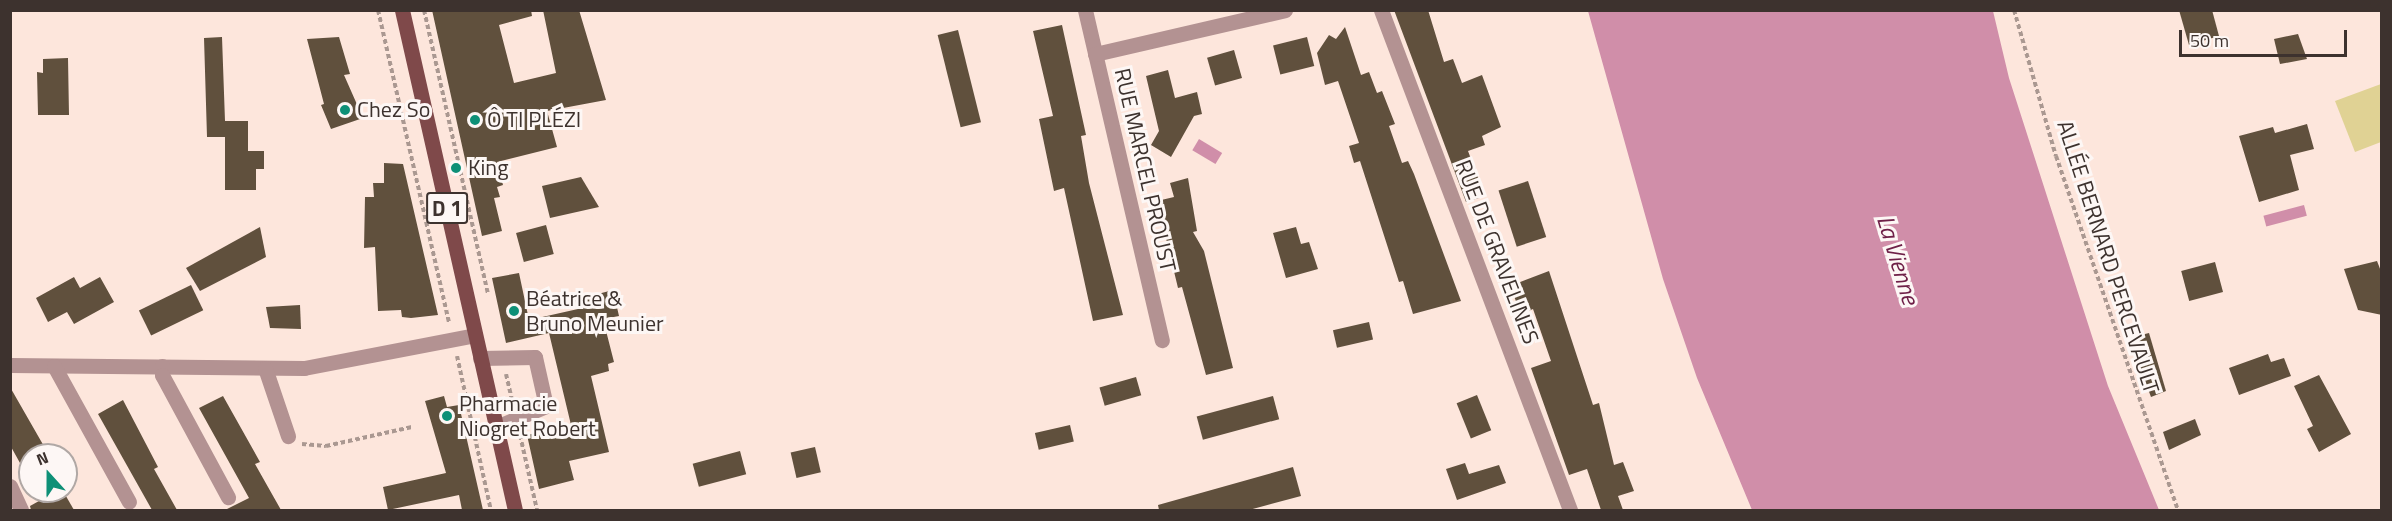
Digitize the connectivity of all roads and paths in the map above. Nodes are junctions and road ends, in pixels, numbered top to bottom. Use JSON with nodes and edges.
{"nodes":[{"id":1,"x":378,"y":10,"type":"edge"},
{"id":2,"x":402,"y":10,"type":"edge"},
{"id":3,"x":424,"y":10,"type":"edge"},
{"id":4,"x":1085,"y":10,"type":"edge"},
{"id":5,"x":1286,"y":10,"type":"edge"},
{"id":6,"x":1381,"y":10,"type":"edge"},
{"id":7,"x":2014,"y":10,"type":"edge"},
{"id":8,"x":1095,"y":54,"type":"junction"},
{"id":9,"x":489,"y":300,"type":"dead end"},
{"id":10,"x":475,"y":335,"type":"junction"},
{"id":11,"x":453,"y":339,"type":"junction"},
{"id":12,"x":1162,"y":340,"type":"dead end"},
{"id":13,"x":480,"y":358,"type":"junction"},
{"id":14,"x":502,"y":358,"type":"junction"},
{"id":15,"x":10,"y":365,"type":"edge"},
{"id":16,"x":54,"y":366,"type":"junction"},
{"id":17,"x":162,"y":366,"type":"junction"},
{"id":18,"x":265,"y":368,"type":"junction"},
{"id":19,"x":516,"y":419,"type":"junction"},
{"id":20,"x":412,"y":427,"type":"dead end"},
{"id":21,"x":496,"y":427,"type":"junction"},
{"id":22,"x":288,"y":436,"type":"joint"},
{"id":23,"x":10,"y":486,"type":"edge"},
{"id":24,"x":228,"y":497,"type":"dead end"},
{"id":25,"x":129,"y":502,"type":"dead end"},
{"id":26,"x":21,"y":510,"type":"edge"},
{"id":27,"x":491,"y":510,"type":"edge"},
{"id":28,"x":514,"y":510,"type":"edge"},
{"id":29,"x":537,"y":510,"type":"edge"},
{"id":30,"x":1570,"y":510,"type":"edge"},
{"id":31,"x":2178,"y":510,"type":"edge"}],
"edges":[{"from":1,"to":11,"type":"path"},
{"from":2,"to":10,"type":"main road","number":"D 1"},
{"from":3,"to":9,"type":"path"},
{"from":4,"to":8,"type":"street","name":"RUE MARCEL PROUST"},
{"from":5,"to":8,"type":"street"},
{"from":6,"to":30,"type":"street","name":"RUE DE GRAVELINES"},
{"from":7,"to":31,"type":"path","name":"ALLÉE BERNARD PERCEVAULT"},
{"from":8,"to":12,"type":"street","name":"RUE MARCEL PROUST"},
{"from":10,"to":11,"type":"street"},
{"from":10,"to":13,"type":"main road","number":"D 1"},
{"from":11,"to":18,"type":"street"},
{"from":11,"to":27,"type":"path"},
{"from":13,"to":14,"type":"street"},
{"from":13,"to":21,"type":"main road","number":"D 1"},
{"from":14,"to":19,"type":"path"},
{"from":14,"to":19,"type":"street"},
{"from":15,"to":16,"type":"street"},
{"from":16,"to":17,"type":"street"},
{"from":16,"to":25,"type":"street"},
{"from":17,"to":18,"type":"street"},
{"from":17,"to":24,"type":"street"},
{"from":18,"to":22,"type":"street"},
{"from":19,"to":21,"type":"street"},
{"from":19,"to":29,"type":"path"},
{"from":20,"to":22,"type":"path"},
{"from":21,"to":28,"type":"main road","number":"D 1"},
{"from":23,"to":26,"type":"street"}]}
